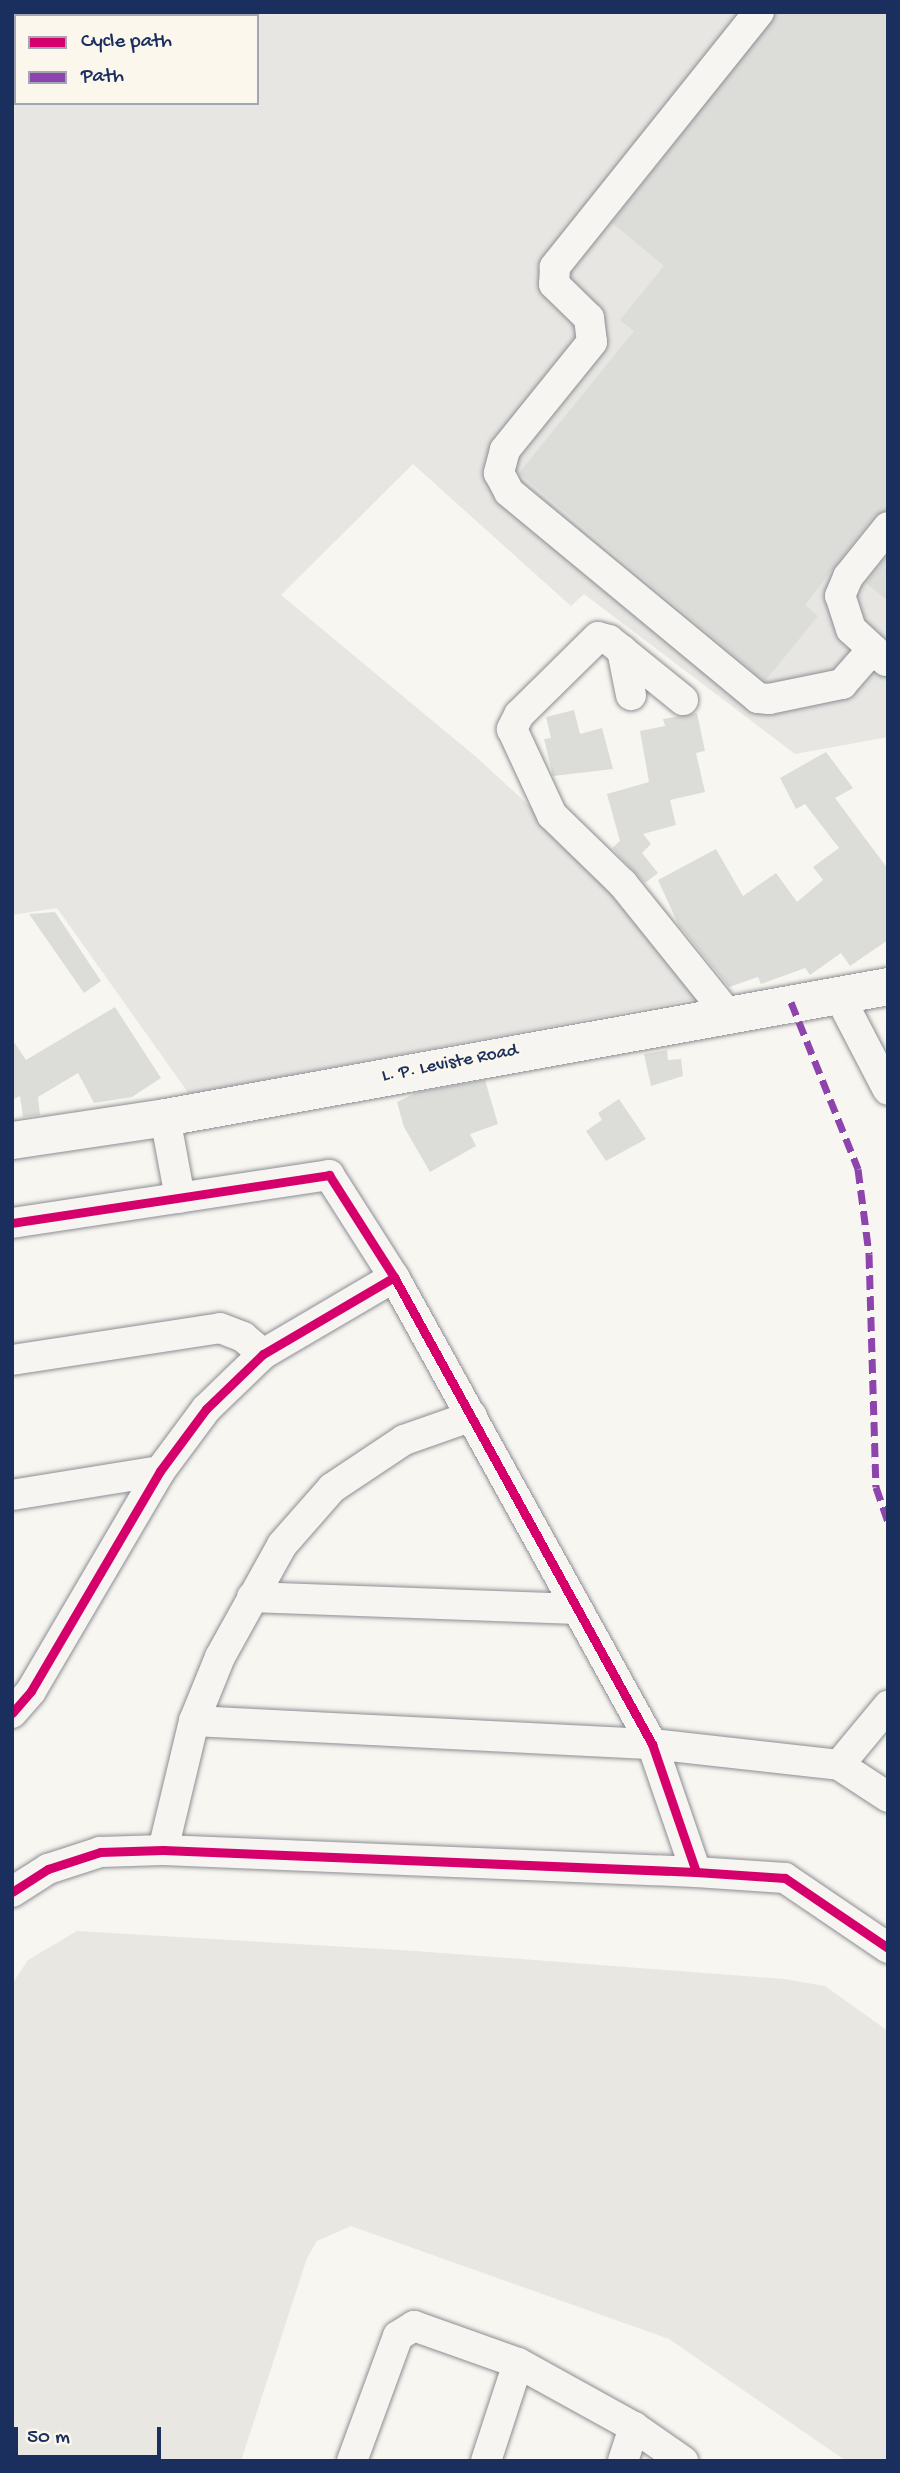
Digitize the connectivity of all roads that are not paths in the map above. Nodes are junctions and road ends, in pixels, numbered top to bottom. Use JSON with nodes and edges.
{"nodes":[{"id":1,"x":759,"y":12,"type":"edge"},
{"id":2,"x":888,"y":527,"type":"edge"},
{"id":3,"x":622,"y":650,"type":"junction"},
{"id":4,"x":880,"y":656,"type":"edge"},
{"id":5,"x":631,"y":695,"type":"dead end"},
{"id":6,"x":683,"y":700,"type":"dead end"},
{"id":7,"x":888,"y":986,"type":"edge"},
{"id":8,"x":838,"y":995,"type":"junction"},
{"id":9,"x":726,"y":1013,"type":"junction"},
{"id":10,"x":888,"y":1090,"type":"edge"},
{"id":11,"x":165,"y":1117,"type":"junction"},
{"id":12,"x":12,"y":1140,"type":"edge"},
{"id":13,"x":180,"y":1198,"type":"junction"},
{"id":14,"x":12,"y":1223,"type":"edge"},
{"id":15,"x":394,"y":1277,"type":"junction"},
{"id":16,"x":263,"y":1354,"type":"junction"},
{"id":17,"x":12,"y":1360,"type":"edge"},
{"id":18,"x":472,"y":1416,"type":"junction"},
{"id":19,"x":160,"y":1471,"type":"junction"},
{"id":20,"x":12,"y":1494,"type":"edge"},
{"id":21,"x":252,"y":1597,"type":"junction"},
{"id":22,"x":576,"y":1609,"type":"junction"},
{"id":23,"x":18,"y":1693,"type":"edge"},
{"id":24,"x":888,"y":1706,"type":"edge"},
{"id":25,"x":194,"y":1721,"type":"junction"},
{"id":26,"x":652,"y":1744,"type":"junction"},
{"id":27,"x":839,"y":1765,"type":"junction"},
{"id":28,"x":888,"y":1797,"type":"edge"},
{"id":29,"x":163,"y":1850,"type":"junction"},
{"id":30,"x":696,"y":1872,"type":"junction"},
{"id":31,"x":12,"y":1892,"type":"edge"},
{"id":32,"x":888,"y":1948,"type":"edge"},
{"id":33,"x":518,"y":2363,"type":"junction"},
{"id":34,"x":634,"y":2427,"type":"junction"},
{"id":35,"x":352,"y":2461,"type":"edge"},
{"id":36,"x":486,"y":2461,"type":"edge"},
{"id":37,"x":623,"y":2461,"type":"edge"},
{"id":38,"x":683,"y":2461,"type":"edge"}],
"edges":[{"from":1,"to":4,"type":"street"},
{"from":2,"to":4,"type":"street"},
{"from":3,"to":5,"type":"street"},
{"from":3,"to":6,"type":"street"},
{"from":3,"to":9,"type":"street"},
{"from":7,"to":8,"type":"main road","name":"L. P. Leviste Road"},
{"from":8,"to":9,"type":"main road","name":"L. P. Leviste Road"},
{"from":8,"to":10,"type":"street"},
{"from":9,"to":11,"type":"main road","name":"L. P. Leviste Road"},
{"from":11,"to":12,"type":"main road","name":"L. P. Leviste Road"},
{"from":11,"to":13,"type":"street"},
{"from":13,"to":14,"type":"street"},
{"from":13,"to":15,"type":"street"},
{"from":15,"to":16,"type":"street"},
{"from":15,"to":18,"type":"street"},
{"from":16,"to":17,"type":"street"},
{"from":16,"to":19,"type":"street"},
{"from":18,"to":21,"type":"street"},
{"from":18,"to":22,"type":"street"},
{"from":19,"to":20,"type":"street"},
{"from":19,"to":23,"type":"street"},
{"from":21,"to":22,"type":"street"},
{"from":21,"to":25,"type":"street"},
{"from":22,"to":26,"type":"street"},
{"from":24,"to":27,"type":"street"},
{"from":25,"to":26,"type":"street"},
{"from":25,"to":29,"type":"street"},
{"from":26,"to":27,"type":"street"},
{"from":26,"to":30,"type":"street"},
{"from":27,"to":28,"type":"street"},
{"from":29,"to":30,"type":"street"},
{"from":29,"to":31,"type":"street"},
{"from":30,"to":32,"type":"street"},
{"from":33,"to":34,"type":"street"},
{"from":33,"to":35,"type":"street"},
{"from":33,"to":36,"type":"street"},
{"from":34,"to":37,"type":"street"},
{"from":34,"to":38,"type":"street"}]}
